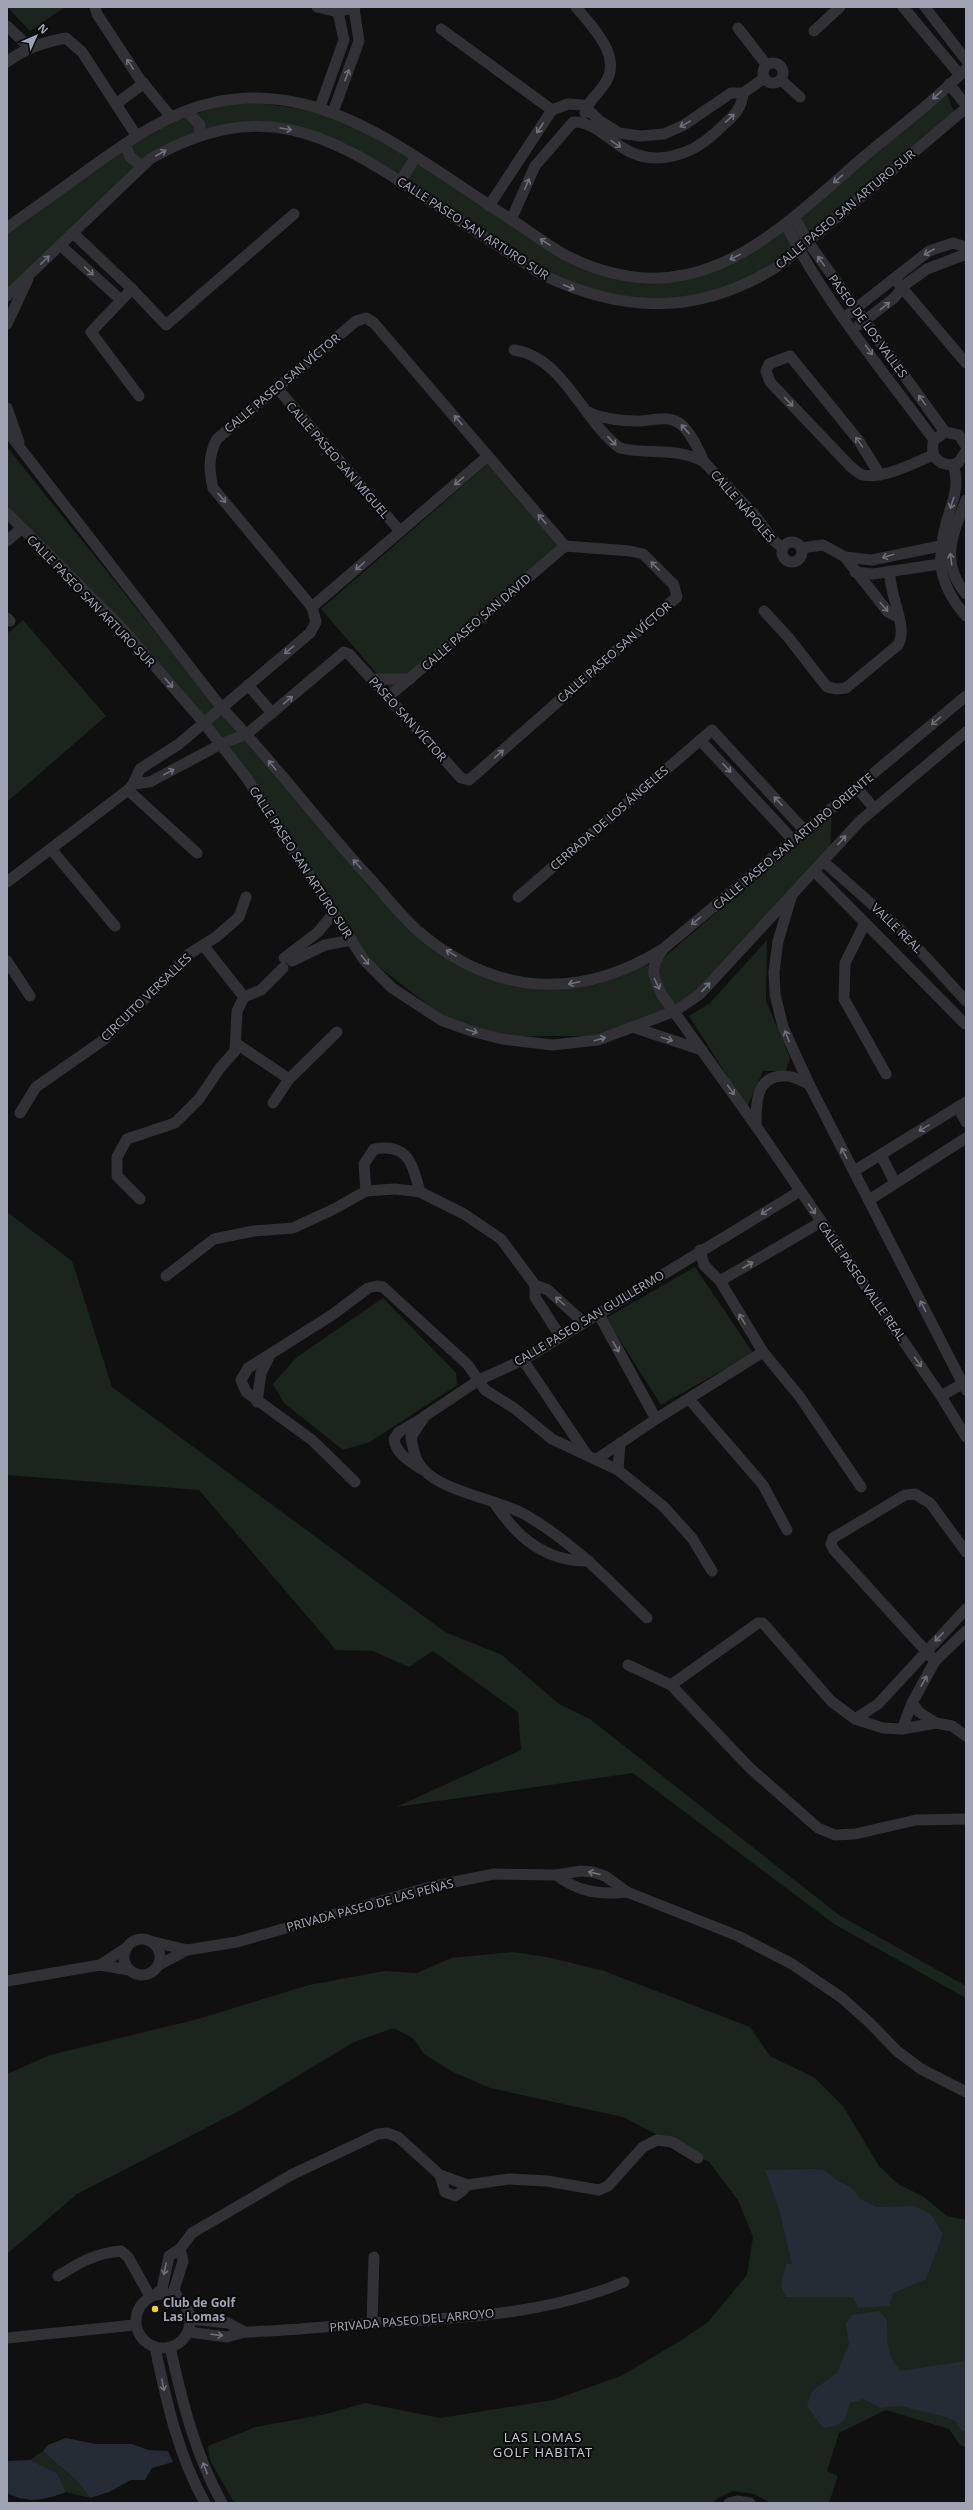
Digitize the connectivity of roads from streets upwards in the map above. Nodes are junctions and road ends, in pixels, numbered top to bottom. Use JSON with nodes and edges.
{"nodes":[{"id":1,"x":95,"y":7,"type":"edge"},
{"id":2,"x":317,"y":7,"type":"edge"},
{"id":3,"x":576,"y":7,"type":"edge"},
{"id":4,"x":840,"y":7,"type":"edge"},
{"id":5,"x":903,"y":7,"type":"edge"},
{"id":6,"x":925,"y":7,"type":"edge"},
{"id":7,"x":354,"y":8,"type":"edge"},
{"id":8,"x":338,"y":12,"type":"junction"},
{"id":9,"x":7,"y":26,"type":"edge"},
{"id":10,"x":738,"y":28,"type":"dead end"},
{"id":11,"x":441,"y":29,"type":"dead end"},
{"id":12,"x":814,"y":32,"type":"dead end"},
{"id":13,"x":30,"y":48,"type":"junction"},
{"id":14,"x":966,"y":60,"type":"edge"},
{"id":15,"x":7,"y":62,"type":"edge"},
{"id":16,"x":766,"y":64,"type":"junction"},
{"id":17,"x":963,"y":72,"type":"edge"},
{"id":18,"x":763,"y":79,"type":"junction"},
{"id":19,"x":780,"y":80,"type":"junction"},
{"id":20,"x":144,"y":83,"type":"junction"},
{"id":21,"x":949,"y":84,"type":"junction"},
{"id":22,"x":743,"y":93,"type":"junction"},
{"id":23,"x":800,"y":97,"type":"dead end"},
{"id":24,"x":116,"y":104,"type":"junction"},
{"id":25,"x":966,"y":106,"type":"edge"},
{"id":26,"x":320,"y":107,"type":"junction"},
{"id":27,"x":586,"y":107,"type":"junction"},
{"id":28,"x":552,"y":110,"type":"junction"},
{"id":29,"x":186,"y":111,"type":"junction"},
{"id":30,"x":333,"y":112,"type":"junction"},
{"id":31,"x":171,"y":117,"type":"junction"},
{"id":32,"x":584,"y":122,"type":"junction"},
{"id":33,"x":136,"y":135,"type":"junction"},
{"id":34,"x":199,"y":136,"type":"junction"},
{"id":35,"x":125,"y":144,"type":"junction"},
{"id":36,"x":416,"y":157,"type":"junction"},
{"id":37,"x":142,"y":166,"type":"junction"},
{"id":38,"x":400,"y":181,"type":"junction"},
{"id":39,"x":489,"y":206,"type":"junction"},
{"id":40,"x":294,"y":214,"type":"dead end"},
{"id":41,"x":511,"y":220,"type":"junction"},
{"id":42,"x":790,"y":221,"type":"junction"},
{"id":43,"x":7,"y":228,"type":"edge"},
{"id":44,"x":73,"y":233,"type":"junction"},
{"id":45,"x":808,"y":242,"type":"junction"},
{"id":46,"x":60,"y":245,"type":"junction"},
{"id":47,"x":966,"y":247,"type":"edge"},
{"id":48,"x":799,"y":250,"type":"junction"},
{"id":49,"x":966,"y":254,"type":"edge"},
{"id":50,"x":31,"y":273,"type":"junction"},
{"id":51,"x":899,"y":283,"type":"junction"},
{"id":52,"x":132,"y":289,"type":"junction"},
{"id":53,"x":7,"y":296,"type":"edge"},
{"id":54,"x":121,"y":300,"type":"junction"},
{"id":55,"x":856,"y":308,"type":"junction"},
{"id":56,"x":844,"y":317,"type":"junction"},
{"id":57,"x":865,"y":321,"type":"junction"},
{"id":58,"x":7,"y":324,"type":"edge"},
{"id":59,"x":853,"y":329,"type":"junction"},
{"id":60,"x":514,"y":350,"type":"dead end"},
{"id":61,"x":966,"y":363,"type":"edge"},
{"id":62,"x":277,"y":388,"type":"junction"},
{"id":63,"x":139,"y":396,"type":"dead end"},
{"id":64,"x":7,"y":408,"type":"edge"},
{"id":65,"x":588,"y":411,"type":"junction"},
{"id":66,"x":7,"y":431,"type":"edge"},
{"id":67,"x":945,"y":432,"type":"junction"},
{"id":68,"x":963,"y":432,"type":"edge"},
{"id":69,"x":934,"y":440,"type":"junction"},
{"id":70,"x":22,"y":450,"type":"junction"},
{"id":71,"x":966,"y":452,"type":"edge"},
{"id":72,"x":933,"y":455,"type":"junction"},
{"id":73,"x":488,"y":456,"type":"junction"},
{"id":74,"x":704,"y":462,"type":"junction"},
{"id":75,"x":953,"y":465,"type":"junction"},
{"id":76,"x":880,"y":474,"type":"junction"},
{"id":77,"x":966,"y":500,"type":"edge"},
{"id":78,"x":7,"y":514,"type":"edge"},
{"id":79,"x":22,"y":528,"type":"junction"},
{"id":80,"x":400,"y":531,"type":"junction"},
{"id":81,"x":7,"y":541,"type":"edge"},
{"id":82,"x":565,"y":546,"type":"junction"},
{"id":83,"x":940,"y":546,"type":"junction"},
{"id":84,"x":783,"y":548,"type":"junction"},
{"id":85,"x":801,"y":548,"type":"junction"},
{"id":86,"x":904,"y":553,"type":"junction"},
{"id":87,"x":845,"y":557,"type":"junction"},
{"id":88,"x":940,"y":564,"type":"junction"},
{"id":89,"x":906,"y":569,"type":"junction"},
{"id":90,"x":890,"y":571,"type":"junction"},
{"id":91,"x":855,"y":572,"type":"junction"},
{"id":92,"x":966,"y":594,"type":"edge"},
{"id":93,"x":312,"y":607,"type":"junction"},
{"id":94,"x":764,"y":611,"type":"dead end"},
{"id":95,"x":966,"y":616,"type":"edge"},
{"id":96,"x":898,"y":617,"type":"junction"},
{"id":97,"x":370,"y":679,"type":"junction"},
{"id":98,"x":410,"y":679,"type":"junction"},
{"id":99,"x":248,"y":686,"type":"junction"},
{"id":100,"x":966,"y":696,"type":"edge"},
{"id":101,"x":387,"y":698,"type":"junction"},
{"id":102,"x":221,"y":706,"type":"junction"},
{"id":103,"x":272,"y":713,"type":"junction"},
{"id":104,"x":204,"y":723,"type":"junction"},
{"id":105,"x":966,"y":732,"type":"edge"},
{"id":106,"x":247,"y":734,"type":"junction"},
{"id":107,"x":700,"y":740,"type":"junction"},
{"id":108,"x":221,"y":744,"type":"junction"},
{"id":109,"x":469,"y":780,"type":"joint"},
{"id":110,"x":760,"y":783,"type":"junction"},
{"id":111,"x":130,"y":787,"type":"junction"},
{"id":112,"x":857,"y":788,"type":"junction"},
{"id":113,"x":749,"y":792,"type":"junction"},
{"id":114,"x":874,"y":808,"type":"junction"},
{"id":115,"x":804,"y":830,"type":"junction"},
{"id":116,"x":793,"y":840,"type":"junction"},
{"id":117,"x":51,"y":849,"type":"junction"},
{"id":118,"x":197,"y":853,"type":"dead end"},
{"id":119,"x":823,"y":861,"type":"junction"},
{"id":120,"x":814,"y":871,"type":"junction"},
{"id":121,"x":7,"y":882,"type":"edge"},
{"id":122,"x":793,"y":893,"type":"junction"},
{"id":123,"x":246,"y":897,"type":"dead end"},
{"id":124,"x":518,"y":897,"type":"dead end"},
{"id":125,"x":334,"y":914,"type":"junction"},
{"id":126,"x":865,"y":923,"type":"junction"},
{"id":127,"x":115,"y":926,"type":"dead end"},
{"id":128,"x":318,"y":932,"type":"junction"},
{"id":129,"x":352,"y":940,"type":"junction"},
{"id":130,"x":203,"y":945,"type":"junction"},
{"id":131,"x":325,"y":946,"type":"junction"},
{"id":132,"x":663,"y":948,"type":"junction"},
{"id":133,"x":291,"y":959,"type":"junction"},
{"id":134,"x":7,"y":961,"type":"edge"},
{"id":135,"x":30,"y":996,"type":"dead end"},
{"id":136,"x":244,"y":997,"type":"junction"},
{"id":137,"x":966,"y":1001,"type":"edge"},
{"id":138,"x":675,"y":1011,"type":"junction"},
{"id":139,"x":965,"y":1024,"type":"edge"},
{"id":140,"x":632,"y":1027,"type":"junction"},
{"id":141,"x":337,"y":1032,"type":"dead end"},
{"id":142,"x":237,"y":1044,"type":"junction"},
{"id":143,"x":702,"y":1050,"type":"junction"},
{"id":144,"x":886,"y":1074,"type":"dead end"},
{"id":145,"x":289,"y":1079,"type":"junction"},
{"id":146,"x":809,"y":1084,"type":"junction"},
{"id":147,"x":273,"y":1103,"type":"dead end"},
{"id":148,"x":962,"y":1105,"type":"edge"},
{"id":149,"x":20,"y":1113,"type":"dead end"},
{"id":150,"x":966,"y":1122,"type":"edge"},
{"id":151,"x":756,"y":1126,"type":"junction"},
{"id":152,"x":966,"y":1138,"type":"edge"},
{"id":153,"x":881,"y":1155,"type":"junction"},
{"id":154,"x":854,"y":1171,"type":"junction"},
{"id":155,"x":895,"y":1183,"type":"junction"},
{"id":156,"x":366,"y":1191,"type":"junction"},
{"id":157,"x":800,"y":1191,"type":"junction"},
{"id":158,"x":420,"y":1192,"type":"junction"},
{"id":159,"x":140,"y":1199,"type":"dead end"},
{"id":160,"x":869,"y":1200,"type":"junction"},
{"id":161,"x":821,"y":1222,"type":"junction"},
{"id":162,"x":700,"y":1250,"type":"junction"},
{"id":163,"x":166,"y":1276,"type":"dead end"},
{"id":164,"x":720,"y":1281,"type":"junction"},
{"id":165,"x":535,"y":1285,"type":"junction"},
{"id":166,"x":598,"y":1313,"type":"junction"},
{"id":167,"x":583,"y":1322,"type":"junction"},
{"id":168,"x":560,"y":1336,"type":"junction"},
{"id":169,"x":763,"y":1352,"type":"junction"},
{"id":170,"x":271,"y":1353,"type":"junction"},
{"id":171,"x":523,"y":1360,"type":"junction"},
{"id":172,"x":479,"y":1380,"type":"junction"},
{"id":173,"x":964,"y":1387,"type":"edge"},
{"id":174,"x":941,"y":1396,"type":"junction"},
{"id":175,"x":689,"y":1399,"type":"junction"},
{"id":176,"x":257,"y":1402,"type":"junction"},
{"id":177,"x":425,"y":1416,"type":"junction"},
{"id":178,"x":656,"y":1419,"type":"junction"},
{"id":179,"x":966,"y":1438,"type":"edge"},
{"id":180,"x":620,"y":1443,"type":"junction"},
{"id":181,"x":592,"y":1457,"type":"junction"},
{"id":182,"x":618,"y":1470,"type":"junction"},
{"id":183,"x":424,"y":1471,"type":"junction"},
{"id":184,"x":355,"y":1482,"type":"dead end"},
{"id":185,"x":861,"y":1487,"type":"dead end"},
{"id":186,"x":495,"y":1504,"type":"junction"},
{"id":187,"x":786,"y":1530,"type":"dead end"},
{"id":188,"x":966,"y":1552,"type":"edge"},
{"id":189,"x":589,"y":1561,"type":"junction"},
{"id":190,"x":712,"y":1571,"type":"dead end"},
{"id":191,"x":966,"y":1609,"type":"edge"},
{"id":192,"x":647,"y":1618,"type":"dead end"},
{"id":193,"x":966,"y":1631,"type":"edge"},
{"id":194,"x":925,"y":1651,"type":"junction"},
{"id":195,"x":935,"y":1662,"type":"junction"},
{"id":196,"x":628,"y":1665,"type":"dead end"},
{"id":197,"x":671,"y":1685,"type":"junction"},
{"id":198,"x":912,"y":1703,"type":"junction"},
{"id":199,"x":878,"y":1704,"type":"junction"},
{"id":200,"x":856,"y":1719,"type":"junction"},
{"id":201,"x":936,"y":1723,"type":"junction"},
{"id":202,"x":883,"y":1728,"type":"junction"},
{"id":203,"x":902,"y":1729,"type":"junction"},
{"id":204,"x":966,"y":1736,"type":"edge"},
{"id":205,"x":966,"y":1819,"type":"edge"},
{"id":206,"x":556,"y":1875,"type":"junction"},
{"id":207,"x":627,"y":1892,"type":"junction"},
{"id":208,"x":154,"y":1942,"type":"junction"},
{"id":209,"x":126,"y":1948,"type":"junction"},
{"id":210,"x":187,"y":1950,"type":"junction"},
{"id":211,"x":100,"y":1965,"type":"junction"},
{"id":212,"x":159,"y":1965,"type":"junction"},
{"id":213,"x":129,"y":1970,"type":"junction"},
{"id":214,"x":7,"y":1981,"type":"edge"},
{"id":215,"x":966,"y":2092,"type":"edge"},
{"id":216,"x":698,"y":2158,"type":"dead end"},
{"id":217,"x":440,"y":2175,"type":"junction"},
{"id":218,"x":467,"y":2185,"type":"junction"},
{"id":219,"x":180,"y":2249,"type":"junction"},
{"id":220,"x":374,"y":2257,"type":"dead end"},
{"id":221,"x":58,"y":2276,"type":"dead end"},
{"id":222,"x":624,"y":2282,"type":"dead end"},
{"id":223,"x":154,"y":2295,"type":"junction"},
{"id":224,"x":178,"y":2298,"type":"junction"},
{"id":225,"x":190,"y":2319,"type":"junction"},
{"id":226,"x":372,"y":2324,"type":"junction"},
{"id":227,"x":135,"y":2325,"type":"junction"},
{"id":228,"x":188,"y":2332,"type":"junction"},
{"id":229,"x":245,"y":2332,"type":"junction"},
{"id":230,"x":7,"y":2338,"type":"edge"},
{"id":231,"x":155,"y":2347,"type":"junction"},
{"id":232,"x":170,"y":2347,"type":"junction"},
{"id":233,"x":205,"y":2503,"type":"edge"},
{"id":234,"x":222,"y":2503,"type":"edge"},
{"id":235,"x":729,"y":2503,"type":"edge"},
{"id":236,"x":750,"y":2503,"type":"edge"}],
"edges":[{"from":20,"to":1,"type":"street","one_way":true},
{"from":2,"to":8,"type":"street"},
{"from":3,"to":27,"type":"street"},
{"from":4,"to":12,"type":"street"},
{"from":5,"to":17,"type":"street"},
{"from":6,"to":14,"type":"street"},
{"from":7,"to":8,"type":"street"},
{"from":30,"to":7,"type":"street","one_way":true},
{"from":8,"to":26,"type":"street"},
{"from":9,"to":13,"type":"street"},
{"from":10,"to":16,"type":"street"},
{"from":11,"to":28,"type":"street"},
{"from":13,"to":15,"type":"street"},
{"from":13,"to":24,"type":"street"},
{"from":16,"to":18,"type":"street"},
{"from":16,"to":19,"type":"street"},
{"from":17,"to":21,"type":"street"},
{"from":18,"to":19,"type":"street"},
{"from":18,"to":22,"type":"street"},
{"from":19,"to":23,"type":"street"},
{"from":20,"to":24,"type":"street"},
{"from":20,"to":31,"type":"street"},
{"from":21,"to":25,"type":"street"},
{"from":21,"to":42,"type":"street","one_way":true},
{"from":22,"to":27,"type":"street","one_way":true},
{"from":32,"to":22,"type":"street","one_way":true},
{"from":24,"to":33,"type":"street"},
{"from":25,"to":45,"type":"street","name":"CALLE PASEO SAN ARTURO SUR"},
{"from":26,"to":29,"type":"street"},
{"from":26,"to":30,"type":"street"},
{"from":27,"to":28,"type":"street"},
{"from":27,"to":32,"type":"street"},
{"from":28,"to":39,"type":"street","one_way":true},
{"from":29,"to":31,"type":"street"},
{"from":29,"to":34,"type":"street"},
{"from":30,"to":36,"type":"street"},
{"from":31,"to":33,"type":"street"},
{"from":41,"to":32,"type":"street","one_way":true},
{"from":33,"to":35,"type":"street"},
{"from":37,"to":34,"type":"street","name":"CALLE PASEO SAN ARTURO SUR","one_way":true},
{"from":34,"to":38,"type":"street","name":"CALLE PASEO SAN ARTURO SUR","one_way":true},
{"from":35,"to":37,"type":"street"},
{"from":35,"to":43,"type":"street"},
{"from":36,"to":38,"type":"street"},
{"from":36,"to":39,"type":"street"},
{"from":37,"to":44,"type":"street","name":"CALLE PASEO SAN ARTURO SUR"},
{"from":38,"to":48,"type":"street","name":"CALLE PASEO SAN ARTURO SUR","one_way":true},
{"from":39,"to":41,"type":"street"},
{"from":40,"to":52,"type":"street"},
{"from":42,"to":41,"type":"street","one_way":true},
{"from":42,"to":45,"type":"street","name":"PASEO DE LOS VALLES"},
{"from":42,"to":48,"type":"street","name":"PASEO DE LOS VALLES"},
{"from":44,"to":46,"type":"street","name":"CALLE PASEO SAN ARTURO SUR"},
{"from":44,"to":52,"type":"street"},
{"from":45,"to":48,"type":"street","name":"CALLE PASEO SAN ARTURO SUR"},
{"from":55,"to":45,"type":"street","name":"PASEO DE LOS VALLES","one_way":true},
{"from":50,"to":46,"type":"street","name":"CALLE PASEO SAN ARTURO SUR","one_way":true},
{"from":46,"to":54,"type":"street","one_way":true},
{"from":47,"to":51,"type":"street","one_way":true},
{"from":48,"to":56,"type":"street","name":"PASEO DE LOS VALLES"},
{"from":49,"to":51,"type":"street"},
{"from":50,"to":53,"type":"street","name":"CALLE PASEO SAN ARTURO SUR"},
{"from":50,"to":58,"type":"street"},
{"from":51,"to":55,"type":"street"},
{"from":57,"to":51,"type":"street","one_way":true},
{"from":51,"to":61,"type":"street"},
{"from":52,"to":54,"type":"street"},
{"from":54,"to":63,"type":"street"},
{"from":55,"to":56,"type":"street"},
{"from":55,"to":57,"type":"street","name":"PASEO DE LOS VALLES"},
{"from":56,"to":59,"type":"street","name":"PASEO DE LOS VALLES"},
{"from":57,"to":59,"type":"street"},
{"from":67,"to":57,"type":"street","name":"PASEO DE LOS VALLES","one_way":true},
{"from":59,"to":69,"type":"street","name":"PASEO DE LOS VALLES","one_way":true},
{"from":60,"to":65,"type":"street","name":"CALLE NÁPOLES"},
{"from":73,"to":62,"type":"street","name":"CALLE PASEO SAN VÍCTOR","one_way":true},
{"from":62,"to":80,"type":"street","name":"CALLE PASEO SAN MIGUEL"},
{"from":62,"to":93,"type":"street","name":"CALLE PASEO SAN VÍCTOR","one_way":true},
{"from":64,"to":70,"type":"street"},
{"from":65,"to":74,"type":"street","name":"CALLE NÁPOLES","one_way":true},
{"from":74,"to":65,"type":"street","name":"CALLE NÁPOLES","one_way":true},
{"from":66,"to":70,"type":"street"},
{"from":67,"to":68,"type":"street"},
{"from":67,"to":69,"type":"street"},
{"from":68,"to":71,"type":"street"},
{"from":69,"to":72,"type":"street"},
{"from":70,"to":102,"type":"street"},
{"from":71,"to":75,"type":"street"},
{"from":72,"to":75,"type":"street"},
{"from":72,"to":76,"type":"street"},
{"from":73,"to":80,"type":"street","one_way":true},
{"from":82,"to":73,"type":"street","name":"CALLE PASEO SAN VÍCTOR","one_way":true},
{"from":74,"to":84,"type":"street","name":"CALLE NÁPOLES"},
{"from":75,"to":83,"type":"street","one_way":true},
{"from":76,"to":76,"type":"street","one_way":true},
{"from":92,"to":77,"type":"street","one_way":true},
{"from":78,"to":79,"type":"street","name":"CALLE PASEO SAN ARTURO SUR"},
{"from":79,"to":81,"type":"street"},
{"from":79,"to":104,"type":"street","name":"CALLE PASEO SAN ARTURO SUR","one_way":true},
{"from":80,"to":93,"type":"street","one_way":true},
{"from":82,"to":98,"type":"street","name":"CALLE PASEO SAN DAVID"},
{"from":109,"to":82,"type":"street","name":"CALLE PASEO SAN VÍCTOR","one_way":true},
{"from":83,"to":86,"type":"street"},
{"from":83,"to":88,"type":"street"},
{"from":84,"to":85,"type":"street"},
{"from":84,"to":85,"type":"street"},
{"from":85,"to":87,"type":"street"},
{"from":86,"to":87,"type":"street","one_way":true},
{"from":86,"to":89,"type":"street"},
{"from":87,"to":91,"type":"street"},
{"from":88,"to":89,"type":"street"},
{"from":88,"to":95,"type":"street"},
{"from":89,"to":90,"type":"street"},
{"from":90,"to":91,"type":"street"},
{"from":90,"to":96,"type":"street"},
{"from":91,"to":96,"type":"street","one_way":true},
{"from":93,"to":99,"type":"street","one_way":true},
{"from":94,"to":96,"type":"street"},
{"from":97,"to":98,"type":"street"},
{"from":97,"to":101,"type":"street","name":"PASEO SAN VÍCTOR"},
{"from":103,"to":97,"type":"street","name":"PASEO SAN VÍCTOR","one_way":true},
{"from":98,"to":101,"type":"street","name":"CALLE PASEO SAN DAVID"},
{"from":99,"to":102,"type":"street"},
{"from":99,"to":103,"type":"street"},
{"from":100,"to":112,"type":"street","name":"CALLE PASEO SAN ARTURO ORIENTE","one_way":true},
{"from":101,"to":109,"type":"street","name":"PASEO SAN VÍCTOR"},
{"from":102,"to":104,"type":"street"},
{"from":102,"to":106,"type":"street"},
{"from":103,"to":106,"type":"street"},
{"from":104,"to":108,"type":"street","name":"CALLE PASEO SAN ARTURO SUR"},
{"from":104,"to":111,"type":"street"},
{"from":105,"to":114,"type":"street"},
{"from":106,"to":108,"type":"street"},
{"from":132,"to":106,"type":"street","name":"CALLE PASEO SAN ARTURO ORIENTE","one_way":true},
{"from":107,"to":110,"type":"street","name":"CERRADA DE LOS ÁNGELES"},
{"from":107,"to":113,"type":"street","one_way":true},
{"from":107,"to":124,"type":"street","name":"CERRADA DE LOS ÁNGELES"},
{"from":111,"to":108,"type":"street","one_way":true},
{"from":108,"to":125,"type":"street","name":"CALLE PASEO SAN ARTURO SUR"},
{"from":110,"to":113,"type":"street"},
{"from":115,"to":110,"type":"street","name":"CERRADA DE LOS ÁNGELES","one_way":true},
{"from":111,"to":117,"type":"street"},
{"from":111,"to":118,"type":"street"},
{"from":112,"to":114,"type":"street"},
{"from":112,"to":115,"type":"street","name":"CALLE PASEO SAN ARTURO ORIENTE"},
{"from":113,"to":116,"type":"street"},
{"from":119,"to":114,"type":"street","one_way":true},
{"from":115,"to":116,"type":"street","name":"CALLE PASEO SAN ARTURO ORIENTE"},
{"from":116,"to":132,"type":"street","name":"CALLE PASEO SAN ARTURO ORIENTE","one_way":true},
{"from":117,"to":121,"type":"street"},
{"from":117,"to":127,"type":"street"},
{"from":119,"to":120,"type":"street"},
{"from":119,"to":137,"type":"street","name":"VALLE REAL"},
{"from":120,"to":122,"type":"street"},
{"from":120,"to":126,"type":"street"},
{"from":138,"to":122,"type":"street","one_way":true},
{"from":146,"to":122,"type":"street","one_way":true},
{"from":123,"to":130,"type":"street","name":"CIRCUITO VERSALLES"},
{"from":125,"to":128,"type":"street"},
{"from":125,"to":129,"type":"street","name":"CALLE PASEO SAN ARTURO SUR"},
{"from":126,"to":139,"type":"street"},
{"from":126,"to":144,"type":"street"},
{"from":128,"to":131,"type":"street"},
{"from":128,"to":133,"type":"street"},
{"from":129,"to":131,"type":"street"},
{"from":129,"to":140,"type":"street","name":"CALLE PASEO SAN ARTURO SUR","one_way":true},
{"from":130,"to":136,"type":"street","name":"CIRCUITO VERSALLES"},
{"from":130,"to":149,"type":"street","name":"CIRCUITO VERSALLES"},
{"from":131,"to":133,"type":"street"},
{"from":132,"to":138,"type":"street","name":"CALLE PASEO VALLE REAL","one_way":true},
{"from":133,"to":136,"type":"street"},
{"from":134,"to":135,"type":"street"},
{"from":136,"to":142,"type":"street"},
{"from":138,"to":140,"type":"street","name":"CALLE PASEO SAN ARTURO SUR"},
{"from":138,"to":143,"type":"street","name":"CALLE PASEO VALLE REAL"},
{"from":140,"to":143,"type":"street","one_way":true},
{"from":141,"to":145,"type":"street"},
{"from":142,"to":145,"type":"street"},
{"from":142,"to":159,"type":"street"},
{"from":143,"to":151,"type":"street","name":"CALLE PASEO VALLE REAL","one_way":true},
{"from":145,"to":147,"type":"street"},
{"from":146,"to":151,"type":"street"},
{"from":154,"to":146,"type":"street","one_way":true},
{"from":148,"to":150,"type":"street"},
{"from":148,"to":153,"type":"street","one_way":true},
{"from":151,"to":157,"type":"street","name":"CALLE PASEO VALLE REAL"},
{"from":152,"to":155,"type":"street"},
{"from":153,"to":154,"type":"street"},
{"from":153,"to":155,"type":"street"},
{"from":154,"to":160,"type":"street"},
{"from":155,"to":160,"type":"street"},
{"from":156,"to":158,"type":"street"},
{"from":156,"to":158,"type":"street"},
{"from":156,"to":163,"type":"street"},
{"from":157,"to":161,"type":"street","name":"CALLE PASEO VALLE REAL","one_way":true},
{"from":157,"to":162,"type":"street","name":"CALLE PASEO SAN GUILLERMO","one_way":true},
{"from":158,"to":165,"type":"street"},
{"from":173,"to":160,"type":"street","one_way":true},
{"from":164,"to":161,"type":"street","one_way":true},
{"from":161,"to":174,"type":"street","name":"CALLE PASEO VALLE REAL","one_way":true},
{"from":162,"to":164,"type":"street"},
{"from":162,"to":166,"type":"street","name":"CALLE PASEO SAN GUILLERMO"},
{"from":169,"to":164,"type":"street","one_way":true},
{"from":167,"to":165,"type":"street","one_way":true},
{"from":165,"to":168,"type":"street"},
{"from":166,"to":167,"type":"street","name":"CALLE PASEO SAN GUILLERMO"},
{"from":166,"to":178,"type":"street","one_way":true},
{"from":167,"to":168,"type":"street","name":"CALLE PASEO SAN GUILLERMO"},
{"from":168,"to":171,"type":"street","name":"CALLE PASEO SAN GUILLERMO"},
{"from":169,"to":175,"type":"street"},
{"from":169,"to":185,"type":"street"},
{"from":170,"to":172,"type":"street"},
{"from":170,"to":176,"type":"street"},
{"from":170,"to":176,"type":"street"},
{"from":171,"to":172,"type":"street","name":"CALLE PASEO SAN GUILLERMO"},
{"from":171,"to":181,"type":"street"},
{"from":172,"to":177,"type":"street","name":"CALLE PASEO SAN GUILLERMO"},
{"from":172,"to":181,"type":"street"},
{"from":173,"to":174,"type":"street"},
{"from":174,"to":179,"type":"street","name":"CALLE PASEO VALLE REAL"},
{"from":175,"to":178,"type":"street"},
{"from":175,"to":187,"type":"street"},
{"from":176,"to":184,"type":"street"},
{"from":177,"to":183,"type":"street"},
{"from":177,"to":183,"type":"street","name":"CALLE PASEO SAN GUILLERMO"},
{"from":178,"to":180,"type":"street"},
{"from":180,"to":181,"type":"street"},
{"from":180,"to":182,"type":"street"},
{"from":181,"to":182,"type":"street"},
{"from":182,"to":190,"type":"street"},
{"from":183,"to":186,"type":"street"},
{"from":186,"to":189,"type":"street"},
{"from":186,"to":189,"type":"street"},
{"from":188,"to":194,"type":"street"},
{"from":189,"to":192,"type":"street"},
{"from":191,"to":194,"type":"street","one_way":true},
{"from":193,"to":195,"type":"street"},
{"from":194,"to":195,"type":"street"},
{"from":194,"to":199,"type":"street"},
{"from":198,"to":195,"type":"street","one_way":true},
{"from":196,"to":197,"type":"street"},
{"from":197,"to":200,"type":"street"},
{"from":197,"to":205,"type":"street"},
{"from":198,"to":201,"type":"street"},
{"from":198,"to":203,"type":"street"},
{"from":199,"to":200,"type":"street"},
{"from":199,"to":202,"type":"street"},
{"from":200,"to":202,"type":"street"},
{"from":201,"to":203,"type":"street"},
{"from":201,"to":204,"type":"street"},
{"from":202,"to":203,"type":"street"},
{"from":206,"to":207,"type":"street","name":"PRIVADA PASEO DE LAS PEÑAS"},
{"from":207,"to":206,"type":"street","name":"PRIVADA PASEO DE LAS PEÑAS","one_way":true},
{"from":206,"to":210,"type":"street","name":"PRIVADA PASEO DE LAS PEÑAS"},
{"from":207,"to":215,"type":"street","name":"PRIVADA PASEO DE LAS PEÑAS"},
{"from":208,"to":209,"type":"street"},
{"from":208,"to":210,"type":"street","name":"PRIVADA PASEO DE LAS PEÑAS"},
{"from":208,"to":212,"type":"street"},
{"from":209,"to":211,"type":"street"},
{"from":209,"to":213,"type":"street"},
{"from":210,"to":212,"type":"street","name":"PRIVADA PASEO DE LAS PEÑAS"},
{"from":211,"to":213,"type":"street"},
{"from":211,"to":214,"type":"street"},
{"from":212,"to":213,"type":"street"},
{"from":216,"to":218,"type":"street"},
{"from":217,"to":218,"type":"street"},
{"from":217,"to":218,"type":"street"},
{"from":217,"to":219,"type":"street"},
{"from":219,"to":223,"type":"street","one_way":true},
{"from":219,"to":224,"type":"street"},
{"from":220,"to":226,"type":"street"},
{"from":221,"to":223,"type":"street"},
{"from":222,"to":226,"type":"street","name":"PRIVADA PASEO DEL ARROYO"},
{"from":223,"to":224,"type":"street"},
{"from":223,"to":227,"type":"street"},
{"from":224,"to":225,"type":"street"},
{"from":225,"to":228,"type":"street"},
{"from":225,"to":229,"type":"street","name":"PRIVADA PASEO DEL ARROYO"},
{"from":226,"to":229,"type":"street","name":"PRIVADA PASEO DEL ARROYO"},
{"from":227,"to":230,"type":"street"},
{"from":227,"to":231,"type":"street"},
{"from":228,"to":229,"type":"street","name":"PRIVADA PASEO DEL ARROYO","one_way":true},
{"from":228,"to":232,"type":"street"},
{"from":231,"to":232,"type":"street"},
{"from":231,"to":233,"type":"street","one_way":true},
{"from":234,"to":232,"type":"street","one_way":true},
{"from":235,"to":236,"type":"street"}]}
